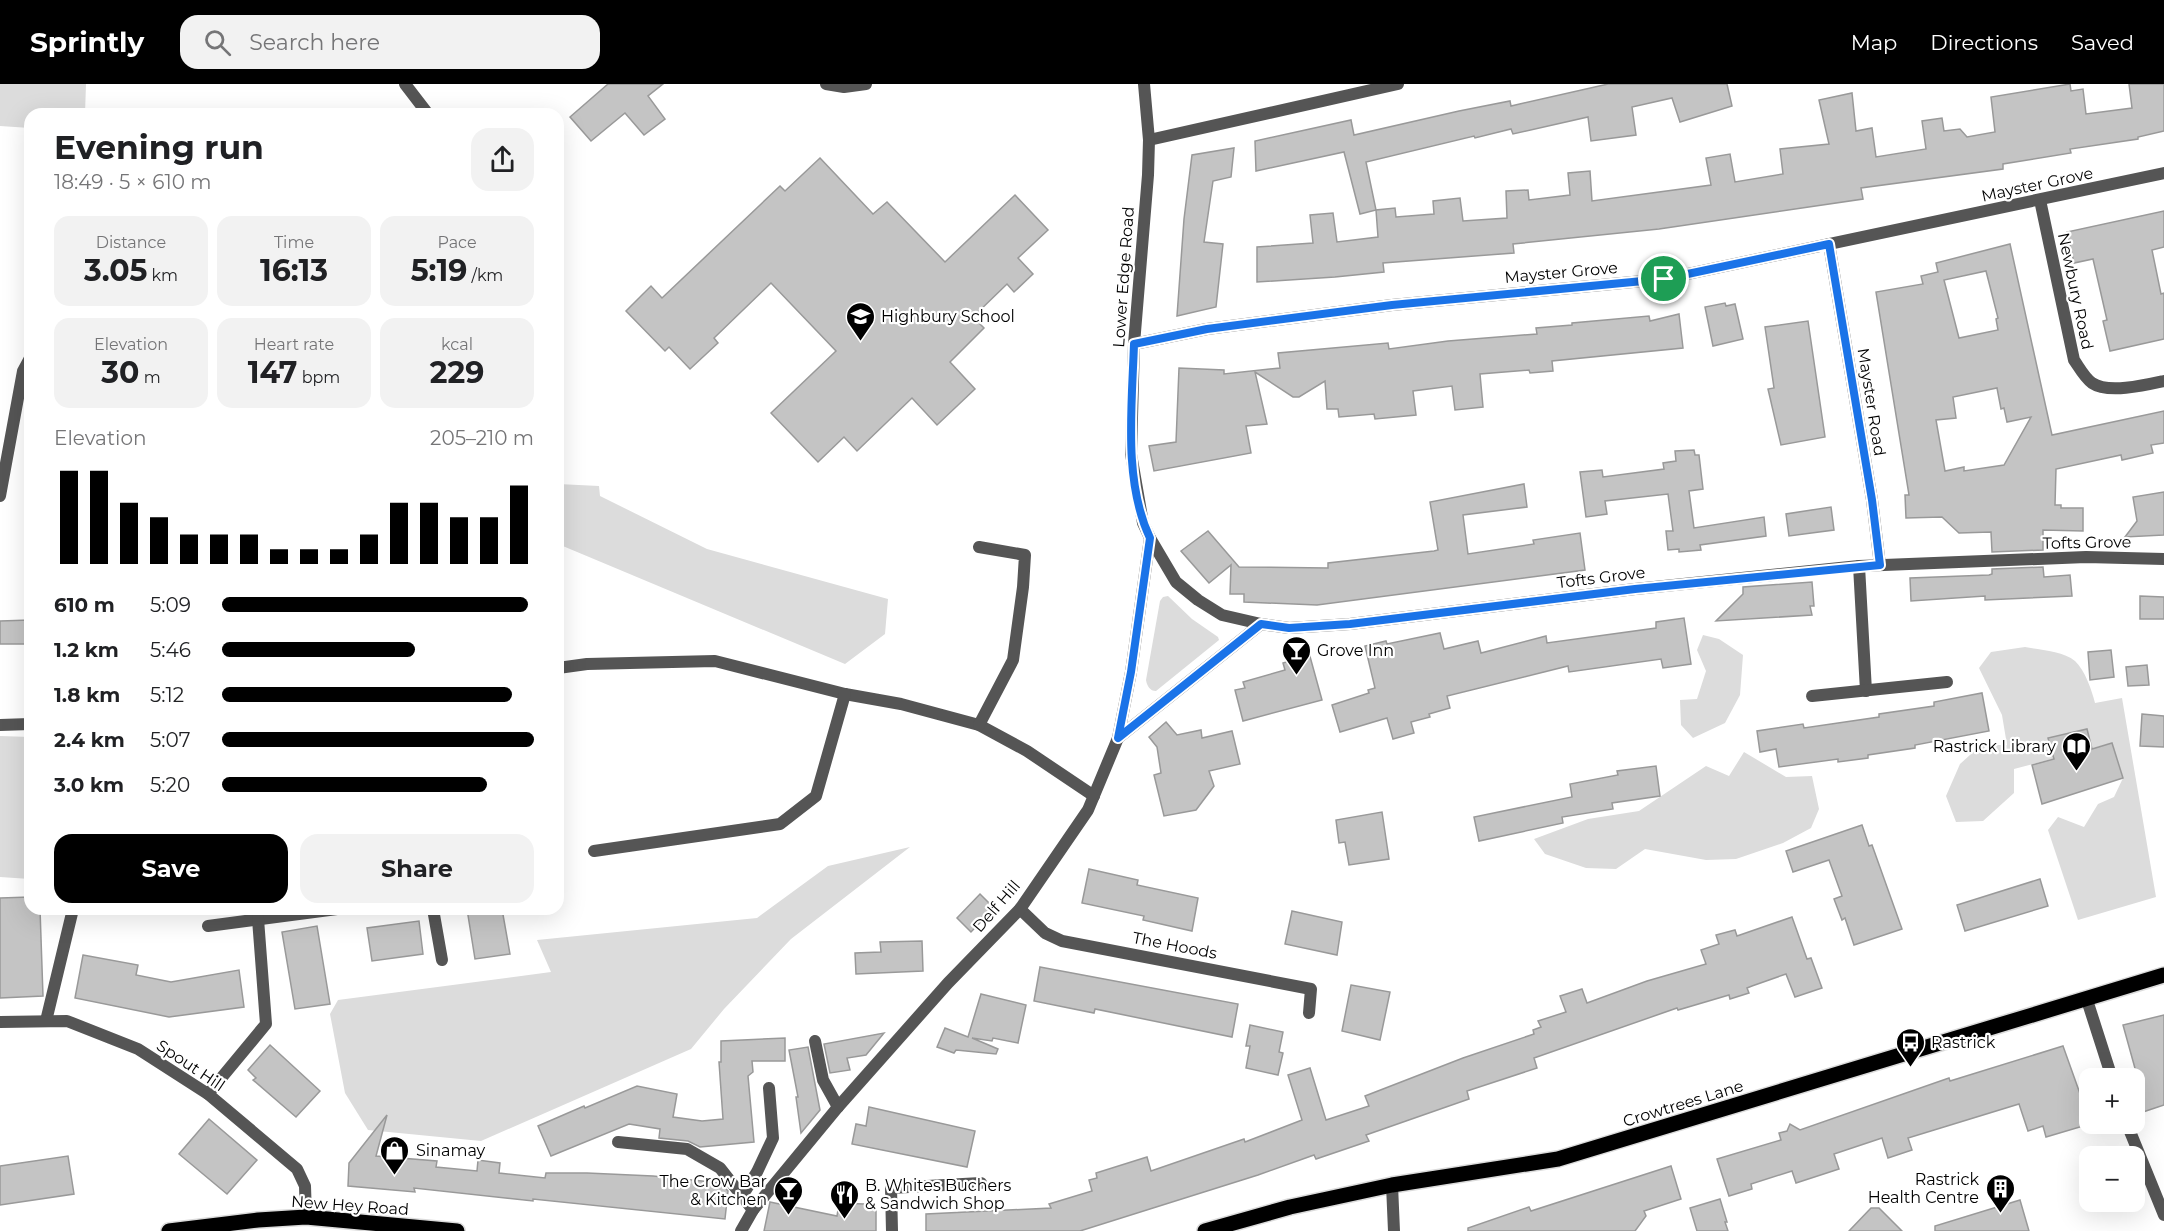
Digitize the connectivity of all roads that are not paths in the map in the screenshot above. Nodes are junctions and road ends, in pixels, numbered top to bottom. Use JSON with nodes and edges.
{"nodes":[{"id":1,"x":405,"y":84,"type":"edge"},
{"id":2,"x":826,"y":84,"type":"edge"},
{"id":3,"x":866,"y":84,"type":"edge"},
{"id":4,"x":1144,"y":84,"type":"edge"},
{"id":5,"x":1398,"y":84,"type":"edge"},
{"id":6,"x":423,"y":108,"type":"edge"},
{"id":7,"x":1149,"y":140,"type":"junction"},
{"id":8,"x":2164,"y":173,"type":"edge"},
{"id":9,"x":2040,"y":200,"type":"junction"},
{"id":10,"x":1829,"y":244,"type":"junction"},
{"id":11,"x":1134,"y":344,"type":"junction"},
{"id":12,"x":24,"y":369,"type":"edge"},
{"id":13,"x":2164,"y":381,"type":"edge"},
{"id":14,"x":0,"y":496,"type":"edge"},
{"id":15,"x":1150,"y":538,"type":"junction"},
{"id":16,"x":979,"y":547,"type":"dead end"},
{"id":17,"x":2164,"y":559,"type":"edge"},
{"id":18,"x":1880,"y":565,"type":"junction"},
{"id":19,"x":1859,"y":566,"type":"junction"},
{"id":20,"x":1261,"y":624,"type":"junction"},
{"id":21,"x":564,"y":667,"type":"edge"},
{"id":22,"x":1947,"y":682,"type":"dead end"},
{"id":23,"x":1866,"y":691,"type":"junction"},
{"id":24,"x":845,"y":694,"type":"junction"},
{"id":25,"x":1812,"y":696,"type":"dead end"},
{"id":26,"x":24,"y":724,"type":"edge"},
{"id":27,"x":0,"y":725,"type":"edge"},
{"id":28,"x":979,"y":725,"type":"junction"},
{"id":29,"x":1118,"y":738,"type":"junction"},
{"id":30,"x":1094,"y":796,"type":"junction"},
{"id":31,"x":594,"y":851,"type":"dead end"},
{"id":32,"x":1020,"y":909,"type":"junction"},
{"id":33,"x":72,"y":915,"type":"edge"},
{"id":34,"x":290,"y":915,"type":"edge"},
{"id":35,"x":434,"y":915,"type":"edge"},
{"id":36,"x":258,"y":919,"type":"junction"},
{"id":37,"x":208,"y":927,"type":"dead end"},
{"id":38,"x":442,"y":960,"type":"dead end"},
{"id":39,"x":2164,"y":975,"type":"edge"},
{"id":40,"x":2087,"y":1000,"type":"junction"},
{"id":41,"x":1309,"y":1013,"type":"dead end"},
{"id":42,"x":46,"y":1021,"type":"junction"},
{"id":43,"x":0,"y":1022,"type":"edge"},
{"id":44,"x":815,"y":1041,"type":"dead end"},
{"id":45,"x":2109,"y":1068,"type":"edge"},
{"id":46,"x":769,"y":1088,"type":"dead end"},
{"id":47,"x":208,"y":1094,"type":"junction"},
{"id":48,"x":838,"y":1107,"type":"junction"},
{"id":49,"x":2131,"y":1134,"type":"edge"},
{"id":50,"x":618,"y":1142,"type":"dead end"},
{"id":51,"x":981,"y":1183,"type":"dead end"},
{"id":52,"x":1392,"y":1185,"type":"junction"},
{"id":53,"x":742,"y":1196,"type":"junction"},
{"id":54,"x":753,"y":1210,"type":"junction"},
{"id":55,"x":2164,"y":1215,"type":"edge"},
{"id":56,"x":306,"y":1217,"type":"junction"},
{"id":57,"x":169,"y":1231,"type":"edge"},
{"id":58,"x":457,"y":1231,"type":"edge"},
{"id":59,"x":741,"y":1231,"type":"edge"},
{"id":60,"x":892,"y":1231,"type":"edge"},
{"id":61,"x":1205,"y":1231,"type":"edge"},
{"id":62,"x":1394,"y":1231,"type":"edge"}],
"edges":[{"from":1,"to":6,"type":"street"},
{"from":2,"to":3,"type":"street"},
{"from":4,"to":7,"type":"street","name":"Lower Edge Road"},
{"from":5,"to":7,"type":"street"},
{"from":7,"to":11,"type":"street","name":"Lower Edge Road"},
{"from":8,"to":9,"type":"street","name":"Mayster Grove"},
{"from":9,"to":10,"type":"street","name":"Mayster Grove"},
{"from":9,"to":13,"type":"street","name":"Newbury Road"},
{"from":10,"to":11,"type":"street","name":"Mayster Grove"},
{"from":10,"to":18,"type":"street","name":"Mayster Road"},
{"from":11,"to":15,"type":"street","name":"Lower Edge Road"},
{"from":12,"to":14,"type":"street"},
{"from":15,"to":20,"type":"street","name":"Lower Edge Road"},
{"from":15,"to":29,"type":"street","name":"Delf Hill"},
{"from":16,"to":28,"type":"street"},
{"from":17,"to":18,"type":"street","name":"Tofts Grove"},
{"from":18,"to":19,"type":"street","name":"Tofts Grove"},
{"from":19,"to":20,"type":"street","name":"Tofts Grove"},
{"from":19,"to":23,"type":"street"},
{"from":20,"to":29,"type":"street"},
{"from":21,"to":24,"type":"street"},
{"from":22,"to":23,"type":"street"},
{"from":23,"to":25,"type":"street"},
{"from":24,"to":28,"type":"street"},
{"from":24,"to":31,"type":"street"},
{"from":26,"to":27,"type":"street"},
{"from":28,"to":30,"type":"street"},
{"from":29,"to":30,"type":"street","name":"Delf Hill"},
{"from":30,"to":32,"type":"street","name":"Delf Hill"},
{"from":32,"to":41,"type":"street","name":"The Hoods"},
{"from":32,"to":48,"type":"street","name":"Delf Hill"},
{"from":33,"to":42,"type":"street"},
{"from":34,"to":36,"type":"street"},
{"from":35,"to":38,"type":"street"},
{"from":36,"to":37,"type":"street"},
{"from":36,"to":47,"type":"street"},
{"from":39,"to":40,"type":"main road","name":"Crowtrees Lane"},
{"from":40,"to":45,"type":"street"},
{"from":40,"to":52,"type":"main road","name":"Crowtrees Lane"},
{"from":42,"to":43,"type":"street","name":"Spout Hill"},
{"from":42,"to":47,"type":"street","name":"Spout Hill"},
{"from":44,"to":48,"type":"street"},
{"from":46,"to":53,"type":"street"},
{"from":47,"to":56,"type":"street","name":"Spout Hill"},
{"from":48,"to":54,"type":"street","name":"Delf Hill"},
{"from":49,"to":55,"type":"street"},
{"from":50,"to":53,"type":"street"},
{"from":51,"to":60,"type":"street"},
{"from":52,"to":61,"type":"main road","name":"Crowtrees Lane"},
{"from":52,"to":62,"type":"street"},
{"from":53,"to":54,"type":"street"},
{"from":54,"to":59,"type":"street","name":"Delf Hill"},
{"from":56,"to":57,"type":"main road","name":"New Hey Road"},
{"from":56,"to":58,"type":"main road","name":"New Hey Road"}]}
